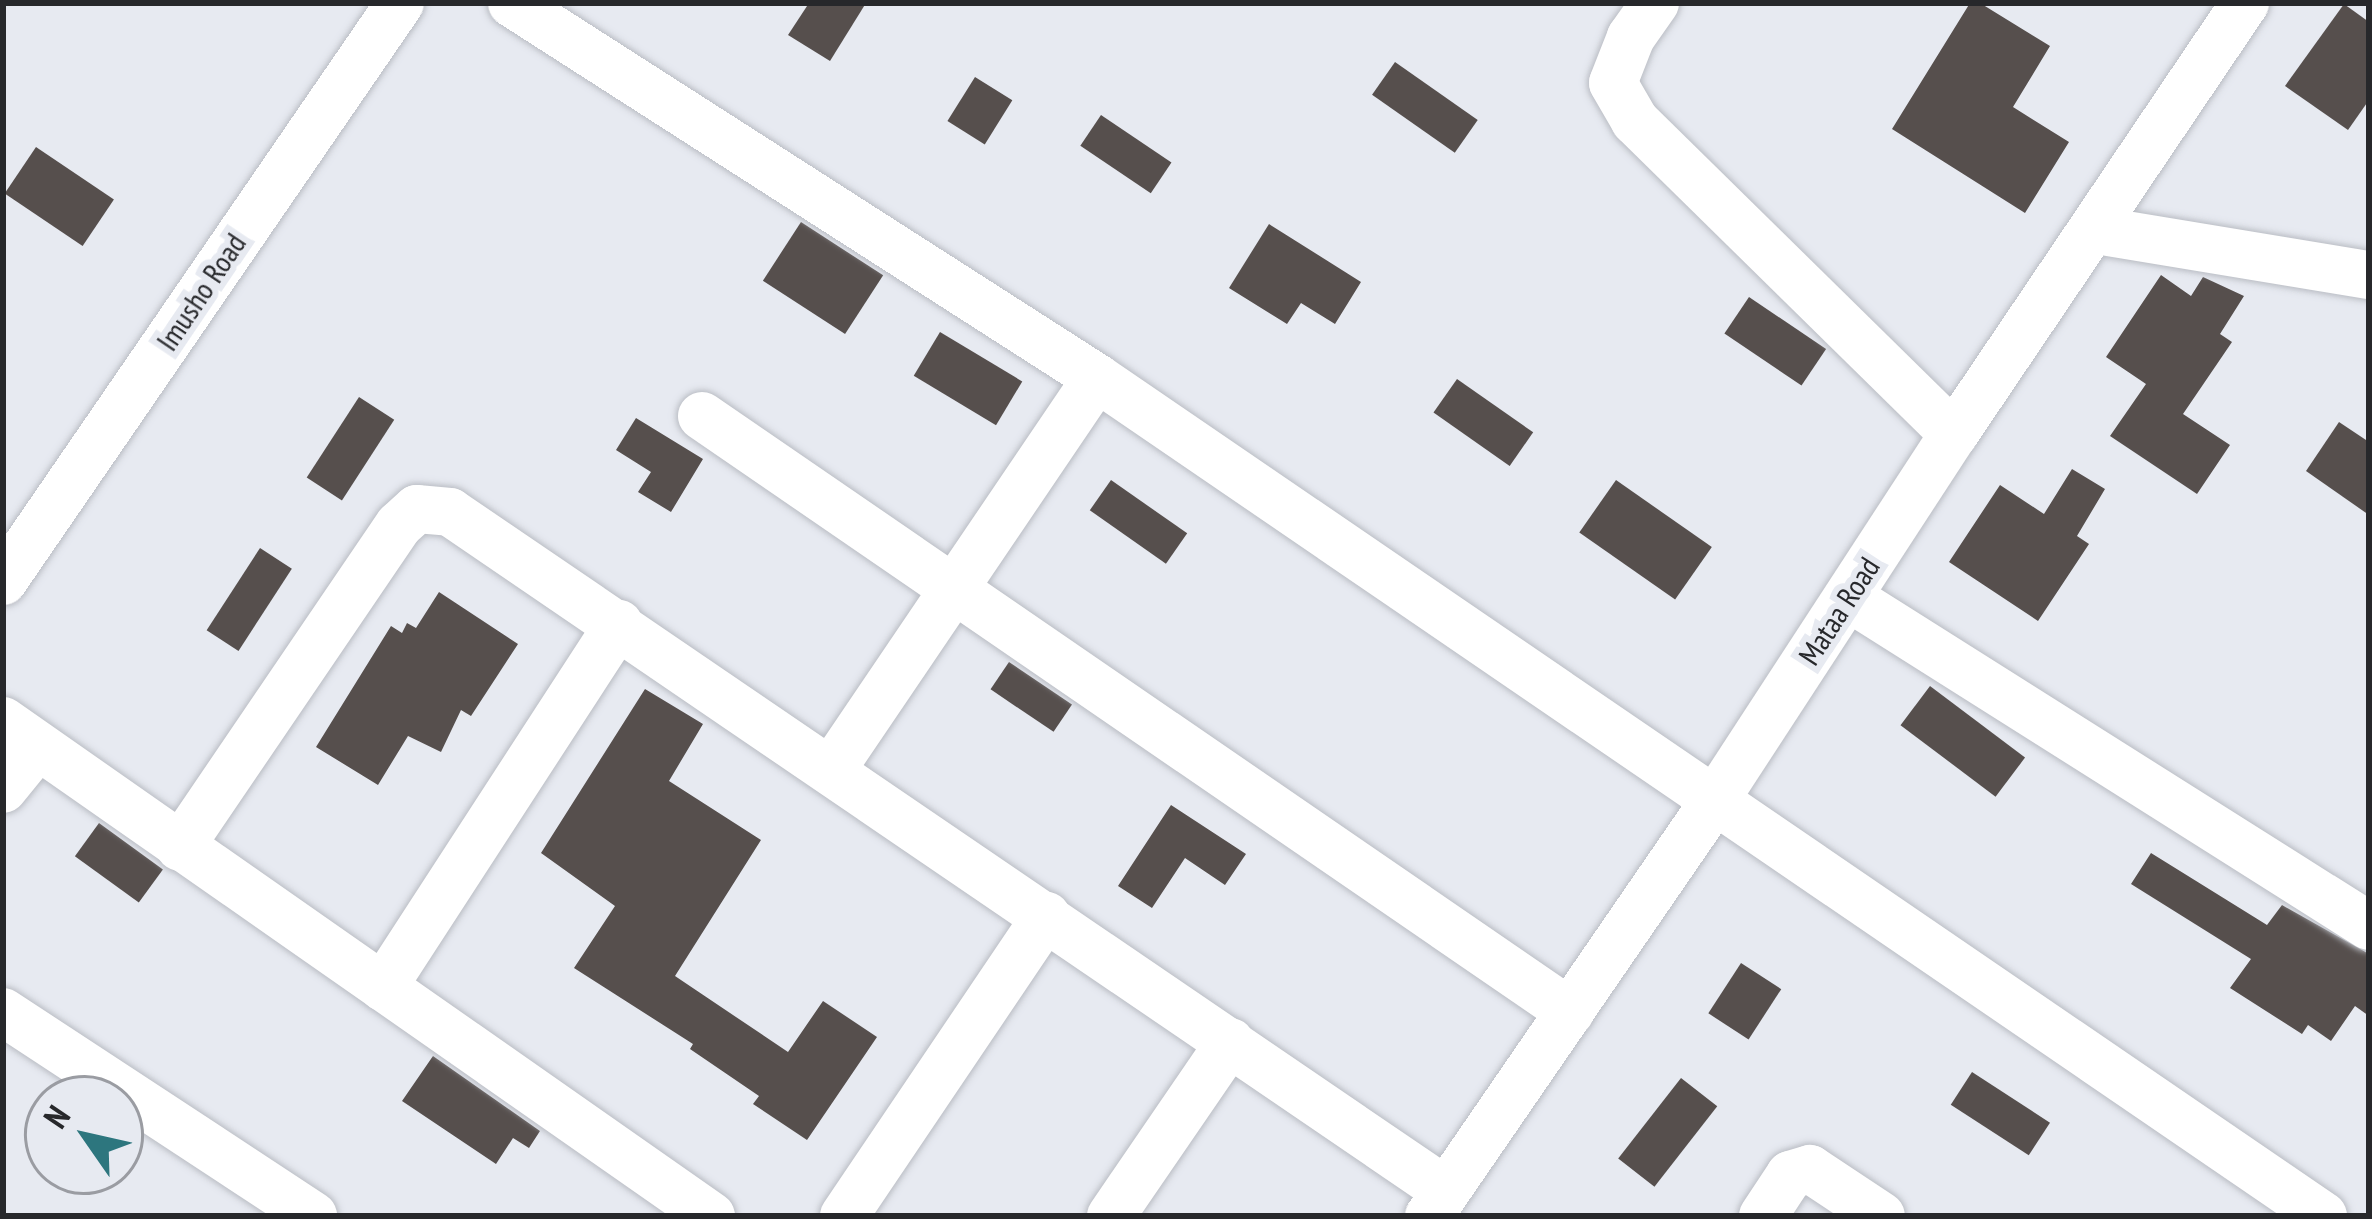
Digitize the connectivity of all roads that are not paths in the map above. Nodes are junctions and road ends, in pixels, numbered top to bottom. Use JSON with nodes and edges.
{"nodes":[{"id":1,"x":400,"y":3,"type":"edge"},
{"id":2,"x":512,"y":3,"type":"edge"},
{"id":3,"x":1655,"y":3,"type":"edge"},
{"id":4,"x":2246,"y":3,"type":"edge"},
{"id":5,"x":2096,"y":230,"type":"junction"},
{"id":6,"x":2369,"y":275,"type":"edge"},
{"id":7,"x":1097,"y":378,"type":"junction"},
{"id":8,"x":702,"y":416,"type":"dead end"},
{"id":9,"x":1954,"y":434,"type":"junction"},
{"id":10,"x":3,"y":580,"type":"edge"},
{"id":11,"x":952,"y":593,"type":"junction"},
{"id":12,"x":1847,"y":598,"type":"junction"},
{"id":13,"x":619,"y":625,"type":"junction"},
{"id":14,"x":20,"y":734,"type":"edge"},
{"id":15,"x":832,"y":769,"type":"junction"},
{"id":16,"x":3,"y":789,"type":"edge"},
{"id":17,"x":1715,"y":800,"type":"junction"},
{"id":18,"x":180,"y":847,"type":"junction"},
{"id":19,"x":1046,"y":916,"type":"junction"},
{"id":20,"x":2369,"y":926,"type":"edge"},
{"id":21,"x":383,"y":988,"type":"junction"},
{"id":22,"x":3,"y":1012,"type":"edge"},
{"id":23,"x":1570,"y":1012,"type":"junction"},
{"id":24,"x":1230,"y":1042,"type":"junction"},
{"id":25,"x":1438,"y":1204,"type":"edge"},
{"id":26,"x":313,"y":1216,"type":"edge"},
{"id":27,"x":711,"y":1216,"type":"edge"},
{"id":28,"x":844,"y":1216,"type":"edge"},
{"id":29,"x":1111,"y":1216,"type":"edge"},
{"id":30,"x":1763,"y":1216,"type":"edge"},
{"id":31,"x":1881,"y":1216,"type":"edge"},
{"id":32,"x":2323,"y":1216,"type":"edge"}],
"edges":[{"from":1,"to":10,"type":"street","name":"Imusho Road"},
{"from":2,"to":7,"type":"street"},
{"from":3,"to":9,"type":"street"},
{"from":4,"to":5,"type":"street","name":"Mataa Road"},
{"from":5,"to":6,"type":"street"},
{"from":5,"to":9,"type":"street","name":"Mataa Road"},
{"from":7,"to":11,"type":"street"},
{"from":7,"to":17,"type":"street"},
{"from":8,"to":11,"type":"street"},
{"from":9,"to":12,"type":"street","name":"Mataa Road"},
{"from":11,"to":15,"type":"street"},
{"from":11,"to":23,"type":"street"},
{"from":12,"to":17,"type":"street","name":"Mataa Road"},
{"from":12,"to":20,"type":"street"},
{"from":13,"to":15,"type":"street"},
{"from":13,"to":18,"type":"street"},
{"from":13,"to":21,"type":"street"},
{"from":14,"to":16,"type":"street"},
{"from":14,"to":18,"type":"street"},
{"from":15,"to":19,"type":"street"},
{"from":17,"to":23,"type":"street","name":"Mataa Road"},
{"from":17,"to":32,"type":"street"},
{"from":18,"to":21,"type":"street"},
{"from":19,"to":24,"type":"street"},
{"from":19,"to":28,"type":"street"},
{"from":21,"to":27,"type":"street"},
{"from":22,"to":26,"type":"street"},
{"from":23,"to":25,"type":"street","name":"Mataa Road"},
{"from":24,"to":25,"type":"street"},
{"from":24,"to":29,"type":"street"},
{"from":30,"to":31,"type":"street"}]}
